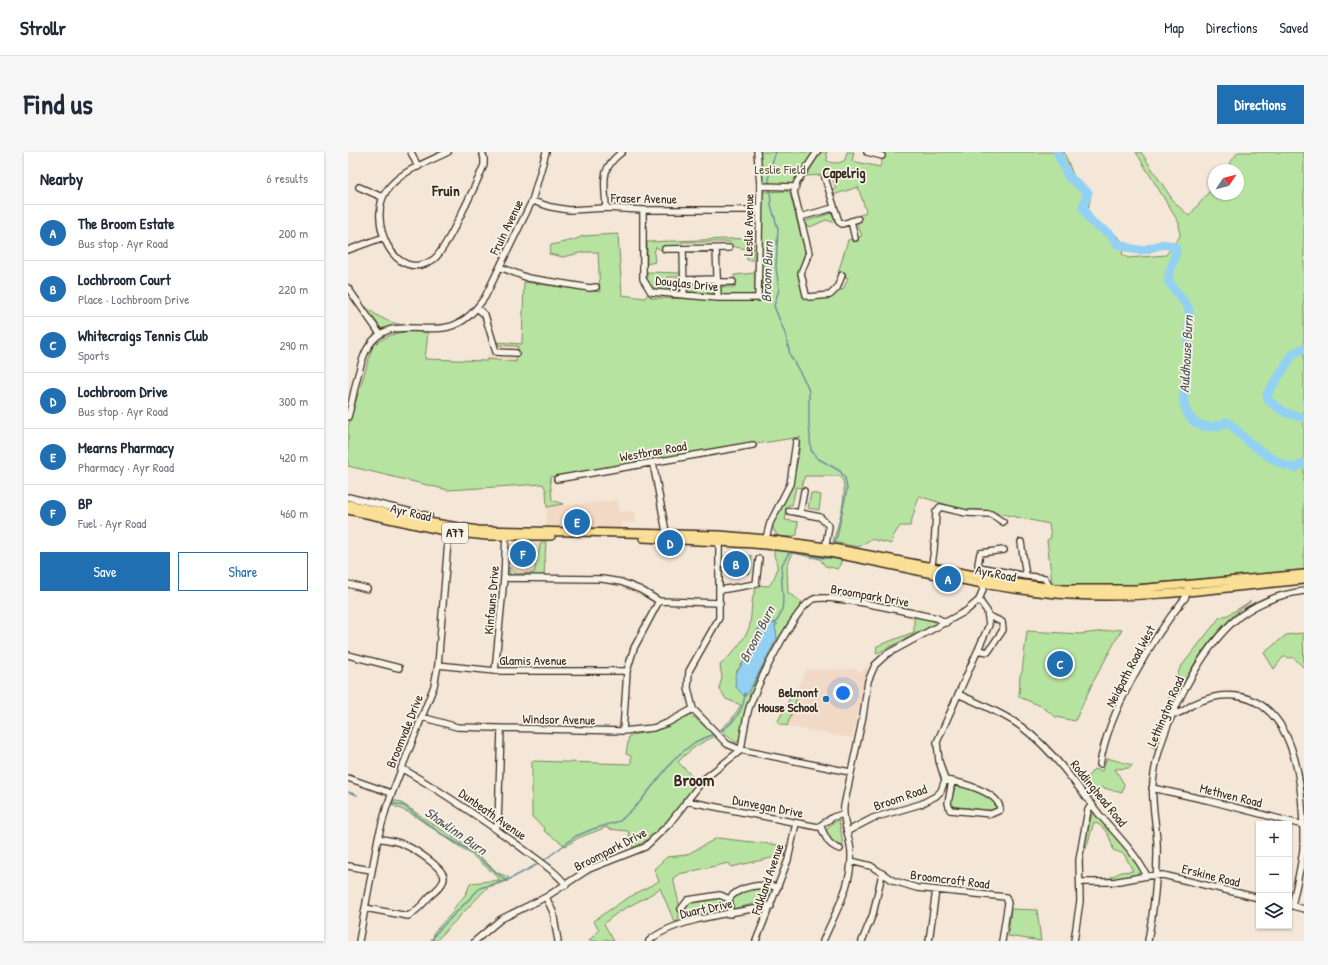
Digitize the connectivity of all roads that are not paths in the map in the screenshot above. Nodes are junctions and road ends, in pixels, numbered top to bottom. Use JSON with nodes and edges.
{"nodes":[{"id":1,"x":411,"y":152,"type":"edge"},
{"id":2,"x":448,"y":152,"type":"edge"},
{"id":3,"x":482,"y":152,"type":"edge"},
{"id":4,"x":546,"y":152,"type":"edge"},
{"id":5,"x":622,"y":152,"type":"edge"},
{"id":6,"x":756,"y":152,"type":"edge"},
{"id":7,"x":817,"y":152,"type":"edge"},
{"id":8,"x":867,"y":152,"type":"edge"},
{"id":9,"x":882,"y":156,"type":"dead end"},
{"id":10,"x":418,"y":167,"type":"junction"},
{"id":11,"x":825,"y":178,"type":"dead end"},
{"id":12,"x":763,"y":186,"type":"junction"},
{"id":13,"x":359,"y":187,"type":"dead end"},
{"id":14,"x":795,"y":187,"type":"junction"},
{"id":15,"x":382,"y":197,"type":"junction"},
{"id":16,"x":532,"y":201,"type":"junction"},
{"id":17,"x":606,"y":208,"type":"junction"},
{"id":18,"x":833,"y":208,"type":"junction"},
{"id":19,"x":643,"y":210,"type":"junction"},
{"id":20,"x":758,"y":210,"type":"junction"},
{"id":21,"x":800,"y":218,"type":"junction"},
{"id":22,"x":858,"y":219,"type":"dead end"},
{"id":23,"x":851,"y":221,"type":"junction"},
{"id":24,"x":384,"y":237,"type":"junction"},
{"id":25,"x":855,"y":238,"type":"dead end"},
{"id":26,"x":729,"y":248,"type":"dead end"},
{"id":27,"x":683,"y":249,"type":"junction"},
{"id":28,"x":716,"y":249,"type":"junction"},
{"id":29,"x":348,"y":250,"type":"edge"},
{"id":30,"x":664,"y":250,"type":"dead end"},
{"id":31,"x":500,"y":267,"type":"junction"},
{"id":32,"x":842,"y":275,"type":"dead end"},
{"id":33,"x":717,"y":280,"type":"junction"},
{"id":34,"x":684,"y":282,"type":"junction"},
{"id":35,"x":732,"y":282,"type":"dead end"},
{"id":36,"x":670,"y":285,"type":"dead end"},
{"id":37,"x":596,"y":287,"type":"dead end"},
{"id":38,"x":348,"y":288,"type":"edge"},
{"id":39,"x":684,"y":294,"type":"junction"},
{"id":40,"x":718,"y":298,"type":"junction"},
{"id":41,"x":758,"y":298,"type":"joint"},
{"id":42,"x":477,"y":308,"type":"junction"},
{"id":43,"x":380,"y":334,"type":"junction"},
{"id":44,"x":516,"y":353,"type":"dead end"},
{"id":45,"x":348,"y":417,"type":"edge"},
{"id":46,"x":796,"y":442,"type":"dead end"},
{"id":47,"x":753,"y":445,"type":"dead end"},
{"id":48,"x":653,"y":463,"type":"junction"},
{"id":49,"x":557,"y":479,"type":"dead end"},
{"id":50,"x":804,"y":492,"type":"dead end"},
{"id":51,"x":348,"y":497,"type":"edge"},
{"id":52,"x":348,"y":504,"type":"edge"},
{"id":53,"x":348,"y":510,"type":"edge"},
{"id":54,"x":789,"y":512,"type":"dead end"},
{"id":55,"x":800,"y":513,"type":"junction"},
{"id":56,"x":429,"y":516,"type":"dead end"},
{"id":57,"x":1003,"y":522,"type":"dead end"},
{"id":58,"x":449,"y":529,"type":"junction"},
{"id":59,"x":506,"y":534,"type":"junction"},
{"id":60,"x":667,"y":537,"type":"junction"},
{"id":61,"x":720,"y":538,"type":"junction"},
{"id":62,"x":766,"y":542,"type":"junction"},
{"id":63,"x":1021,"y":542,"type":"dead end"},
{"id":64,"x":825,"y":550,"type":"junction"},
{"id":65,"x":1004,"y":550,"type":"dead end"},
{"id":66,"x":759,"y":559,"type":"dead end"},
{"id":67,"x":932,"y":570,"type":"junction"},
{"id":68,"x":1304,"y":574,"type":"edge"},
{"id":69,"x":1026,"y":576,"type":"junction"},
{"id":70,"x":504,"y":578,"type":"junction"},
{"id":71,"x":986,"y":580,"type":"junction"},
{"id":72,"x":1304,"y":580,"type":"edge"},
{"id":73,"x":348,"y":584,"type":"edge"},
{"id":74,"x":1222,"y":584,"type":"junction"},
{"id":75,"x":1188,"y":587,"type":"junction"},
{"id":76,"x":367,"y":589,"type":"dead end"},
{"id":77,"x":720,"y":590,"type":"junction"},
{"id":78,"x":1048,"y":590,"type":"junction"},
{"id":79,"x":1304,"y":591,"type":"edge"},
{"id":80,"x":979,"y":600,"type":"junction"},
{"id":81,"x":659,"y":602,"type":"junction"},
{"id":82,"x":720,"y":603,"type":"junction"},
{"id":83,"x":989,"y":616,"type":"junction"},
{"id":84,"x":946,"y":623,"type":"junction"},
{"id":85,"x":978,"y":650,"type":"junction"},
{"id":86,"x":348,"y":655,"type":"edge"},
{"id":87,"x":438,"y":665,"type":"junction"},
{"id":88,"x":399,"y":668,"type":"dead end"},
{"id":89,"x":495,"y":671,"type":"junction"},
{"id":90,"x":627,"y":671,"type":"junction"},
{"id":91,"x":958,"y":694,"type":"junction"},
{"id":92,"x":693,"y":709,"type":"junction"},
{"id":93,"x":1174,"y":714,"type":"junction"},
{"id":94,"x":422,"y":717,"type":"junction"},
{"id":95,"x":501,"y":730,"type":"junction"},
{"id":96,"x":623,"y":731,"type":"junction"},
{"id":97,"x":741,"y":750,"type":"junction"},
{"id":98,"x":1100,"y":764,"type":"dead end"},
{"id":99,"x":401,"y":768,"type":"junction"},
{"id":100,"x":850,"y":772,"type":"junction"},
{"id":101,"x":348,"y":778,"type":"edge"},
{"id":102,"x":945,"y":780,"type":"junction"},
{"id":103,"x":952,"y":781,"type":"junction"},
{"id":104,"x":1152,"y":788,"type":"junction"},
{"id":105,"x":391,"y":793,"type":"junction"},
{"id":106,"x":686,"y":801,"type":"junction"},
{"id":107,"x":1092,"y":804,"type":"junction"},
{"id":108,"x":843,"y":814,"type":"junction"},
{"id":109,"x":796,"y":823,"type":"junction"},
{"id":110,"x":1303,"y":824,"type":"edge"},
{"id":111,"x":821,"y":827,"type":"junction"},
{"id":112,"x":496,"y":828,"type":"junction"},
{"id":113,"x":848,"y":831,"type":"junction"},
{"id":114,"x":378,"y":838,"type":"junction"},
{"id":115,"x":840,"y":849,"type":"dead end"},
{"id":116,"x":851,"y":861,"type":"junction"},
{"id":117,"x":348,"y":866,"type":"edge"},
{"id":118,"x":371,"y":870,"type":"junction"},
{"id":119,"x":882,"y":874,"type":"junction"},
{"id":120,"x":1157,"y":875,"type":"junction"},
{"id":121,"x":1147,"y":876,"type":"junction"},
{"id":122,"x":1080,"y":882,"type":"junction"},
{"id":123,"x":566,"y":885,"type":"junction"},
{"id":124,"x":778,"y":887,"type":"junction"},
{"id":125,"x":936,"y":890,"type":"junction"},
{"id":126,"x":546,"y":897,"type":"junction"},
{"id":127,"x":1256,"y":897,"type":"edge"},
{"id":128,"x":1292,"y":897,"type":"edge"},
{"id":129,"x":729,"y":900,"type":"junction"},
{"id":130,"x":771,"y":906,"type":"junction"},
{"id":131,"x":1292,"y":906,"type":"edge"},
{"id":132,"x":365,"y":908,"type":"junction"},
{"id":133,"x":681,"y":909,"type":"dead end"},
{"id":134,"x":1304,"y":909,"type":"edge"},
{"id":135,"x":730,"y":914,"type":"junction"},
{"id":136,"x":359,"y":941,"type":"edge"},
{"id":137,"x":475,"y":941,"type":"edge"},
{"id":138,"x":558,"y":941,"type":"edge"},
{"id":139,"x":648,"y":941,"type":"edge"},
{"id":140,"x":756,"y":941,"type":"edge"},
{"id":141,"x":823,"y":941,"type":"edge"},
{"id":142,"x":862,"y":941,"type":"edge"},
{"id":143,"x":929,"y":941,"type":"edge"},
{"id":144,"x":1002,"y":941,"type":"edge"},
{"id":145,"x":1074,"y":941,"type":"edge"},
{"id":146,"x":1148,"y":941,"type":"edge"}],
"edges":[{"from":1,"to":10,"type":"street"},
{"from":2,"to":10,"type":"street"},
{"from":3,"to":24,"type":"street"},
{"from":4,"to":16,"type":"street","name":"Fruin Avenue"},
{"from":5,"to":17,"type":"street"},
{"from":6,"to":12,"type":"street","name":"Leslie Avenue"},
{"from":7,"to":14,"type":"street"},
{"from":8,"to":9,"type":"street"},
{"from":10,"to":15,"type":"street"},
{"from":11,"to":18,"type":"street"},
{"from":12,"to":14,"type":"street"},
{"from":12,"to":20,"type":"street","name":"Leslie Avenue"},
{"from":13,"to":15,"type":"street"},
{"from":14,"to":21,"type":"street"},
{"from":15,"to":24,"type":"street"},
{"from":16,"to":17,"type":"street","name":"Fraser Avenue"},
{"from":16,"to":31,"type":"street","name":"Fruin Avenue"},
{"from":17,"to":19,"type":"street","name":"Fraser Avenue"},
{"from":18,"to":21,"type":"street"},
{"from":18,"to":23,"type":"street"},
{"from":19,"to":20,"type":"street","name":"Fraser Avenue"},
{"from":19,"to":39,"type":"street","name":"Douglas Drive"},
{"from":20,"to":41,"type":"street","name":"Leslie Avenue"},
{"from":21,"to":32,"type":"street"},
{"from":22,"to":23,"type":"street"},
{"from":23,"to":25,"type":"street"},
{"from":24,"to":29,"type":"street"},
{"from":26,"to":28,"type":"street"},
{"from":27,"to":28,"type":"street"},
{"from":27,"to":30,"type":"street"},
{"from":27,"to":34,"type":"street"},
{"from":28,"to":33,"type":"street"},
{"from":31,"to":37,"type":"street"},
{"from":31,"to":42,"type":"street","name":"Fruin Avenue"},
{"from":33,"to":34,"type":"street"},
{"from":33,"to":35,"type":"street"},
{"from":33,"to":40,"type":"street"},
{"from":34,"to":36,"type":"street"},
{"from":34,"to":39,"type":"street"},
{"from":38,"to":43,"type":"street"},
{"from":39,"to":40,"type":"street","name":"Douglas Drive"},
{"from":40,"to":41,"type":"street","name":"Douglas Drive"},
{"from":42,"to":43,"type":"street","name":"Fruin Avenue"},
{"from":42,"to":44,"type":"street"},
{"from":43,"to":45,"type":"street"},
{"from":46,"to":62,"type":"street"},
{"from":47,"to":48,"type":"street","name":"Westbrae Road"},
{"from":48,"to":49,"type":"street","name":"Westbrae Road"},
{"from":48,"to":60,"type":"street"},
{"from":50,"to":55,"type":"street"},
{"from":51,"to":56,"type":"street","name":"Ayr Road"},
{"from":52,"to":58,"type":"main road","name":"Ayr Road","number":"A77"},
{"from":53,"to":58,"type":"main road","name":"Ayr Road","number":"A77"},
{"from":54,"to":55,"type":"street"},
{"from":55,"to":64,"type":"street"},
{"from":57,"to":67,"type":"street"},
{"from":58,"to":59,"type":"main road","name":"Ayr Road","number":"A77"},
{"from":58,"to":87,"type":"street","name":"Broomvale Drive"},
{"from":59,"to":60,"type":"main road","name":"Ayr Road","number":"A77"},
{"from":59,"to":70,"type":"street","name":"Kinfauns Drive"},
{"from":60,"to":61,"type":"main road","name":"Ayr Road","number":"A77"},
{"from":61,"to":62,"type":"main road","name":"Ayr Road","number":"A77"},
{"from":61,"to":77,"type":"street"},
{"from":62,"to":64,"type":"main road","name":"Ayr Road","number":"A77"},
{"from":63,"to":69,"type":"street"},
{"from":64,"to":67,"type":"main road","name":"Ayr Road","number":"A77"},
{"from":65,"to":69,"type":"street"},
{"from":66,"to":77,"type":"street"},
{"from":67,"to":71,"type":"main road","name":"Ayr Road","number":"A77"},
{"from":68,"to":74,"type":"main road","name":"Ayr Road","number":"A77"},
{"from":69,"to":78,"type":"street"},
{"from":70,"to":81,"type":"street"},
{"from":70,"to":89,"type":"street","name":"Kinfauns Drive"},
{"from":71,"to":78,"type":"main road","name":"Ayr Road","number":"A77"},
{"from":71,"to":80,"type":"street"},
{"from":72,"to":74,"type":"main road","name":"Ayr Road","number":"A77"},
{"from":73,"to":76,"type":"street"},
{"from":74,"to":75,"type":"main road","name":"Ayr Road","number":"A77"},
{"from":75,"to":78,"type":"main road","name":"Ayr Road","number":"A77"},
{"from":75,"to":98,"type":"street","name":"Neidpath Road West"},
{"from":77,"to":82,"type":"street"},
{"from":79,"to":93,"type":"street","name":"Lethington Road"},
{"from":80,"to":83,"type":"street"},
{"from":80,"to":84,"type":"street"},
{"from":81,"to":82,"type":"street"},
{"from":81,"to":90,"type":"street"},
{"from":82,"to":92,"type":"street"},
{"from":83,"to":85,"type":"street"},
{"from":83,"to":85,"type":"street"},
{"from":84,"to":97,"type":"street","name":"Broompark Drive"},
{"from":84,"to":100,"type":"street"},
{"from":85,"to":91,"type":"street"},
{"from":86,"to":88,"type":"street"},
{"from":87,"to":89,"type":"street","name":"Glamis Avenue"},
{"from":87,"to":94,"type":"street","name":"Broomvale Drive"},
{"from":89,"to":90,"type":"street","name":"Glamis Avenue"},
{"from":90,"to":96,"type":"street"},
{"from":91,"to":102,"type":"street"},
{"from":91,"to":107,"type":"street","name":"Roddinghead Road"},
{"from":92,"to":96,"type":"street","name":"Windsor Avenue"},
{"from":92,"to":97,"type":"street"},
{"from":93,"to":104,"type":"street","name":"Lethington Road"},
{"from":93,"to":110,"type":"street"},
{"from":94,"to":95,"type":"street","name":"Windsor Avenue"},
{"from":94,"to":99,"type":"street","name":"Broomvale Drive"},
{"from":95,"to":96,"type":"street","name":"Windsor Avenue"},
{"from":95,"to":112,"type":"street"},
{"from":97,"to":100,"type":"street"},
{"from":97,"to":106,"type":"street","name":"Broompark Drive"},
{"from":99,"to":105,"type":"street","name":"Broomvale Drive"},
{"from":99,"to":112,"type":"street","name":"Dunbeath Avenue"},
{"from":100,"to":108,"type":"street"},
{"from":101,"to":105,"type":"street"},
{"from":102,"to":103,"type":"street"},
{"from":102,"to":113,"type":"street","name":"Broom Road"},
{"from":103,"to":103,"type":"street"},
{"from":104,"to":110,"type":"street","name":"Methven Road"},
{"from":104,"to":120,"type":"street","name":"Lethington Road"},
{"from":105,"to":114,"type":"street","name":"Broomvale Drive"},
{"from":106,"to":109,"type":"street","name":"Dunvegan Drive"},
{"from":106,"to":123,"type":"street","name":"Broompark Drive"},
{"from":107,"to":121,"type":"street","name":"Roddinghead Road"},
{"from":107,"to":122,"type":"street"},
{"from":108,"to":111,"type":"street"},
{"from":108,"to":113,"type":"street"},
{"from":109,"to":111,"type":"street","name":"Dunvegan Drive"},
{"from":109,"to":124,"type":"street","name":"Falkland Avenue"},
{"from":110,"to":128,"type":"street"},
{"from":111,"to":115,"type":"street"},
{"from":112,"to":123,"type":"street","name":"Dunbeath Avenue"},
{"from":113,"to":116,"type":"street"},
{"from":114,"to":118,"type":"street","name":"Broomvale Drive"},
{"from":114,"to":132,"type":"street"},
{"from":116,"to":119,"type":"street","name":"Broomcroft Road"},
{"from":116,"to":141,"type":"street"},
{"from":117,"to":118,"type":"street"},
{"from":118,"to":132,"type":"street","name":"Broomvale Drive"},
{"from":119,"to":125,"type":"street","name":"Broomcroft Road"},
{"from":119,"to":142,"type":"street"},
{"from":120,"to":121,"type":"street"},
{"from":120,"to":127,"type":"street","name":"Erskine Road"},
{"from":120,"to":146,"type":"street"},
{"from":121,"to":122,"type":"street"},
{"from":122,"to":145,"type":"street"},
{"from":123,"to":126,"type":"street","name":"Broompark Drive"},
{"from":124,"to":129,"type":"street"},
{"from":124,"to":130,"type":"street","name":"Falkland Avenue"},
{"from":125,"to":143,"type":"street"},
{"from":125,"to":144,"type":"street","name":"Broomcroft Road"},
{"from":126,"to":137,"type":"street","name":"Broompark Drive"},
{"from":126,"to":138,"type":"street"},
{"from":129,"to":133,"type":"street"},
{"from":129,"to":135,"type":"street"},
{"from":130,"to":135,"type":"street","name":"Duart Drive"},
{"from":130,"to":140,"type":"street","name":"Falkland Avenue"},
{"from":131,"to":134,"type":"street"},
{"from":132,"to":136,"type":"street","name":"Broomvale Drive"},
{"from":135,"to":139,"type":"street","name":"Duart Drive"}]}
